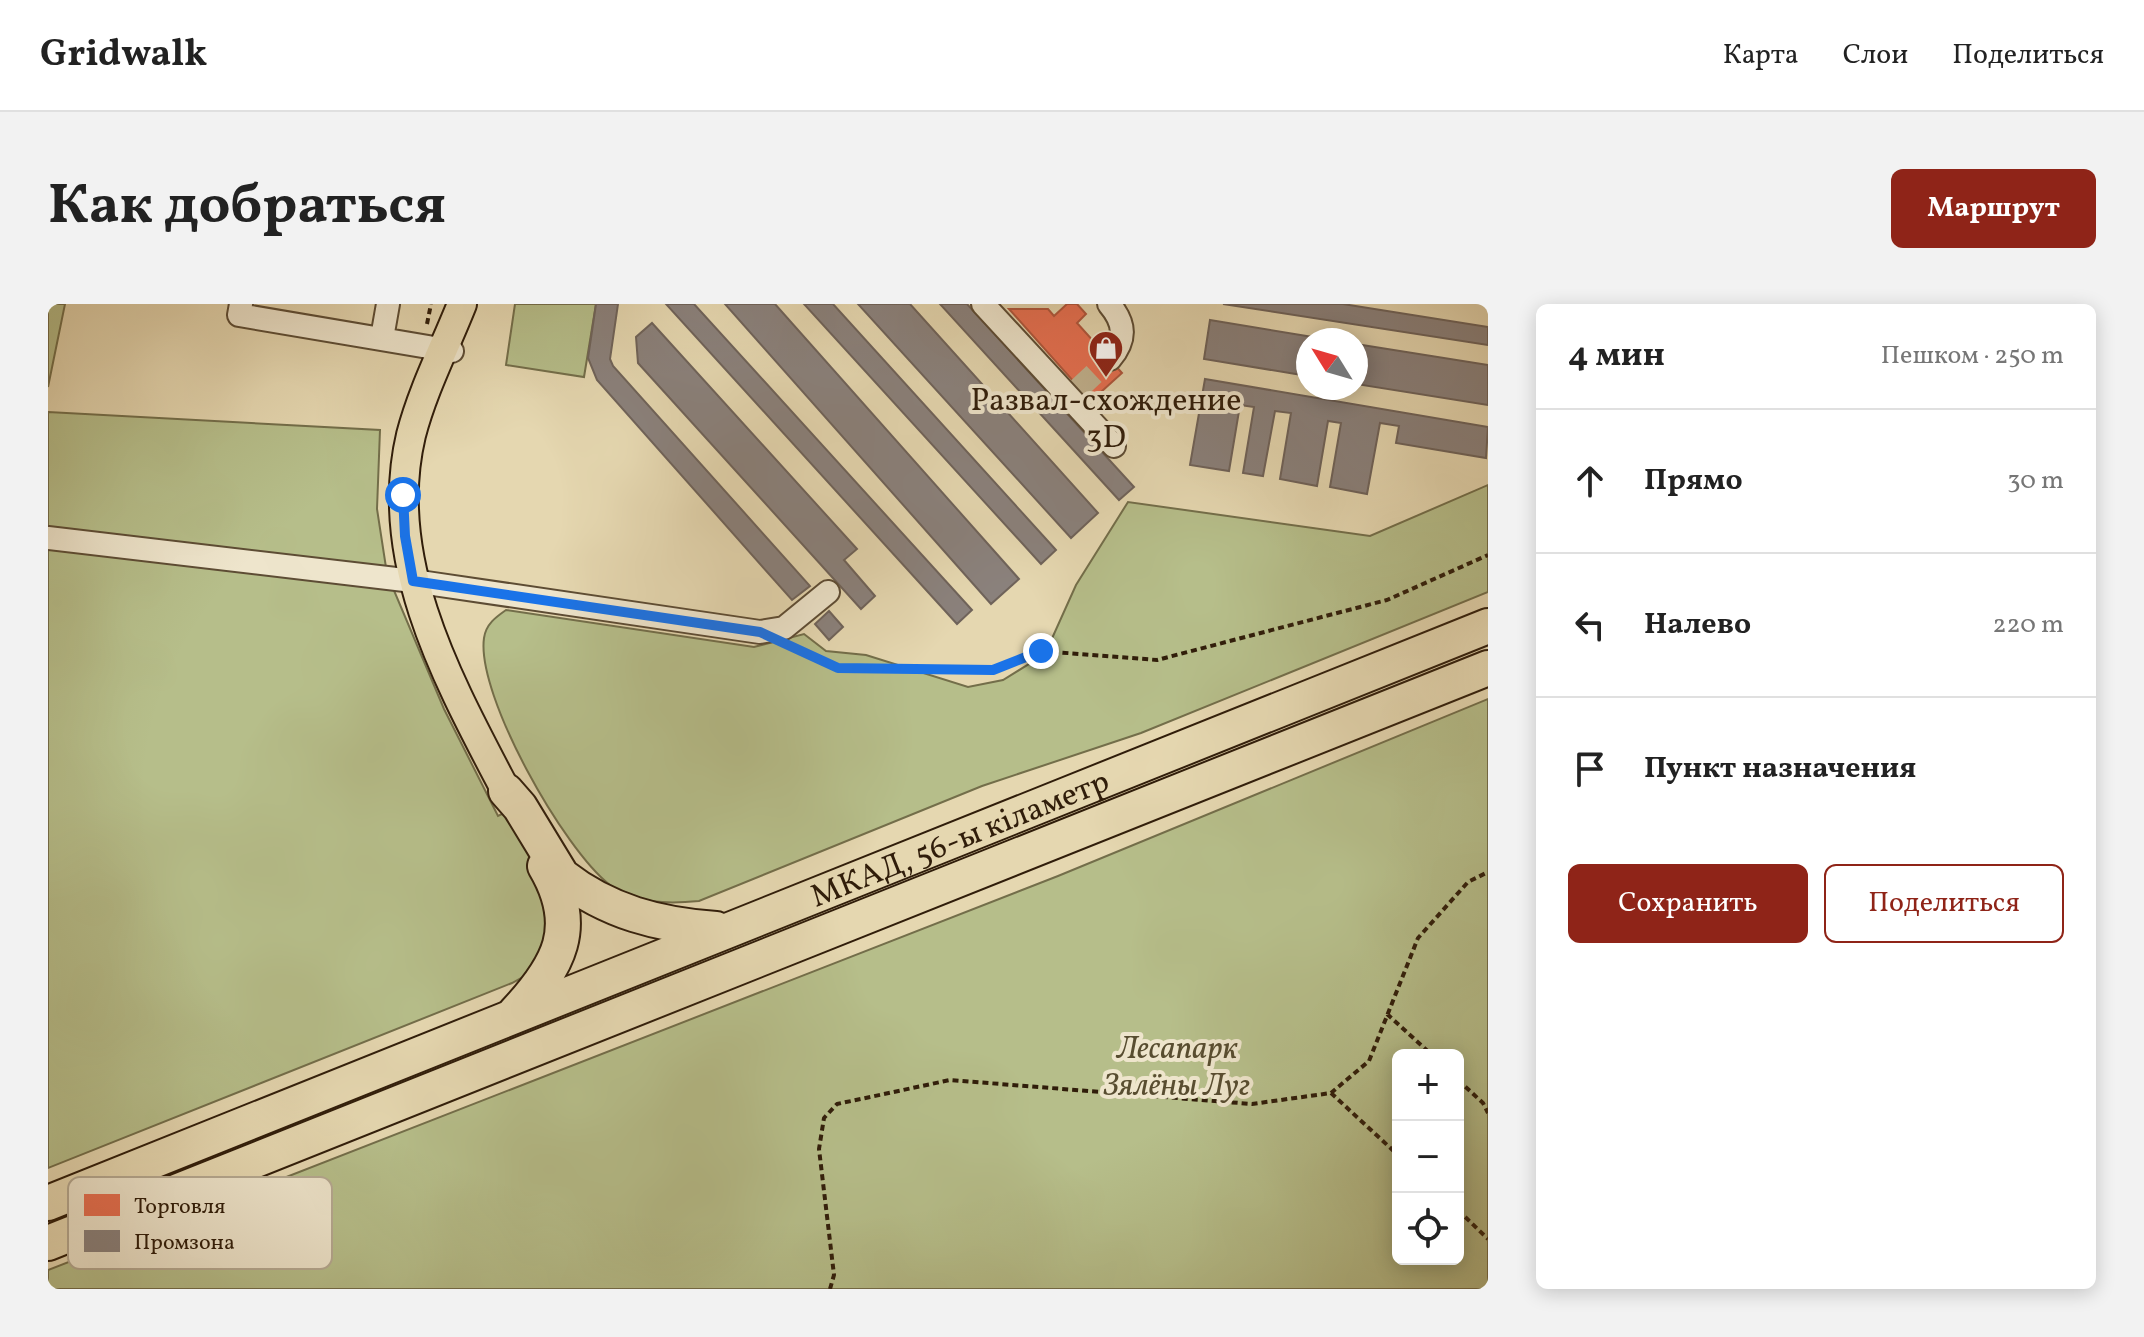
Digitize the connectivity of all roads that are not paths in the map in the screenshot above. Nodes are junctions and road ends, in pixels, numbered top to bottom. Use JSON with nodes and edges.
{"nodes":[{"id":1,"x":241,"y":304,"type":"edge"},
{"id":2,"x":388,"y":304,"type":"edge"},
{"id":3,"x":462,"y":304,"type":"edge"},
{"id":4,"x":481,"y":304,"type":"edge"},
{"id":5,"x":983,"y":304,"type":"edge"},
{"id":6,"x":1109,"y":304,"type":"edge"},
{"id":7,"x":382,"y":338,"type":"junction"},
{"id":8,"x":447,"y":350,"type":"junction"},
{"id":9,"x":1110,"y":359,"type":"tunnel mouth"},
{"id":10,"x":1114,"y":446,"type":"dead end"},
{"id":11,"x":48,"y":538,"type":"edge"},
{"id":12,"x":413,"y":581,"type":"junction"},
{"id":13,"x":828,"y":592,"type":"dead end"},
{"id":14,"x":1488,"y":626,"type":"edge"},
{"id":15,"x":1488,"y":668,"type":"edge"},
{"id":16,"x":506,"y":791,"type":"junction"},
{"id":17,"x":725,"y":930,"type":"junction"},
{"id":18,"x":509,"y":1018,"type":"junction"},
{"id":19,"x":113,"y":1177,"type":"edge"},
{"id":20,"x":214,"y":1177,"type":"edge"},
{"id":21,"x":68,"y":1195,"type":"edge"},
{"id":22,"x":48,"y":1203,"type":"edge"},
{"id":23,"x":68,"y":1235,"type":"edge"},
{"id":24,"x":48,"y":1243,"type":"edge"}],
"edges":[{"from":1,"to":7,"type":"street"},
{"from":2,"to":7,"type":"street"},
{"from":3,"to":8,"type":"main road"},
{"from":4,"to":8,"type":"main road"},
{"from":5,"to":10,"type":"street"},
{"from":6,"to":9,"type":"street"},
{"from":7,"to":8,"type":"street"},
{"from":8,"to":12,"type":"main road"},
{"from":11,"to":12,"type":"street"},
{"from":12,"to":13,"type":"street"},
{"from":12,"to":16,"type":"main road"},
{"from":14,"to":17,"type":"highway","name":"МКАД, 56-ы кіламетр"},
{"from":15,"to":20,"type":"highway","name":"МКАД, 56-ы кіламетр"},
{"from":16,"to":17,"type":"highway"},
{"from":16,"to":18,"type":"highway"},
{"from":17,"to":18,"type":"highway","name":"МКАД, 56-ы кіламетр"},
{"from":18,"to":19,"type":"highway","name":"МКАД, 56-ы кіламетр"},
{"from":21,"to":22,"type":"highway","name":"МКАД, 56-ы кіламетр"},
{"from":23,"to":24,"type":"highway","name":"МКАД, 56-ы кіламетр"}]}
